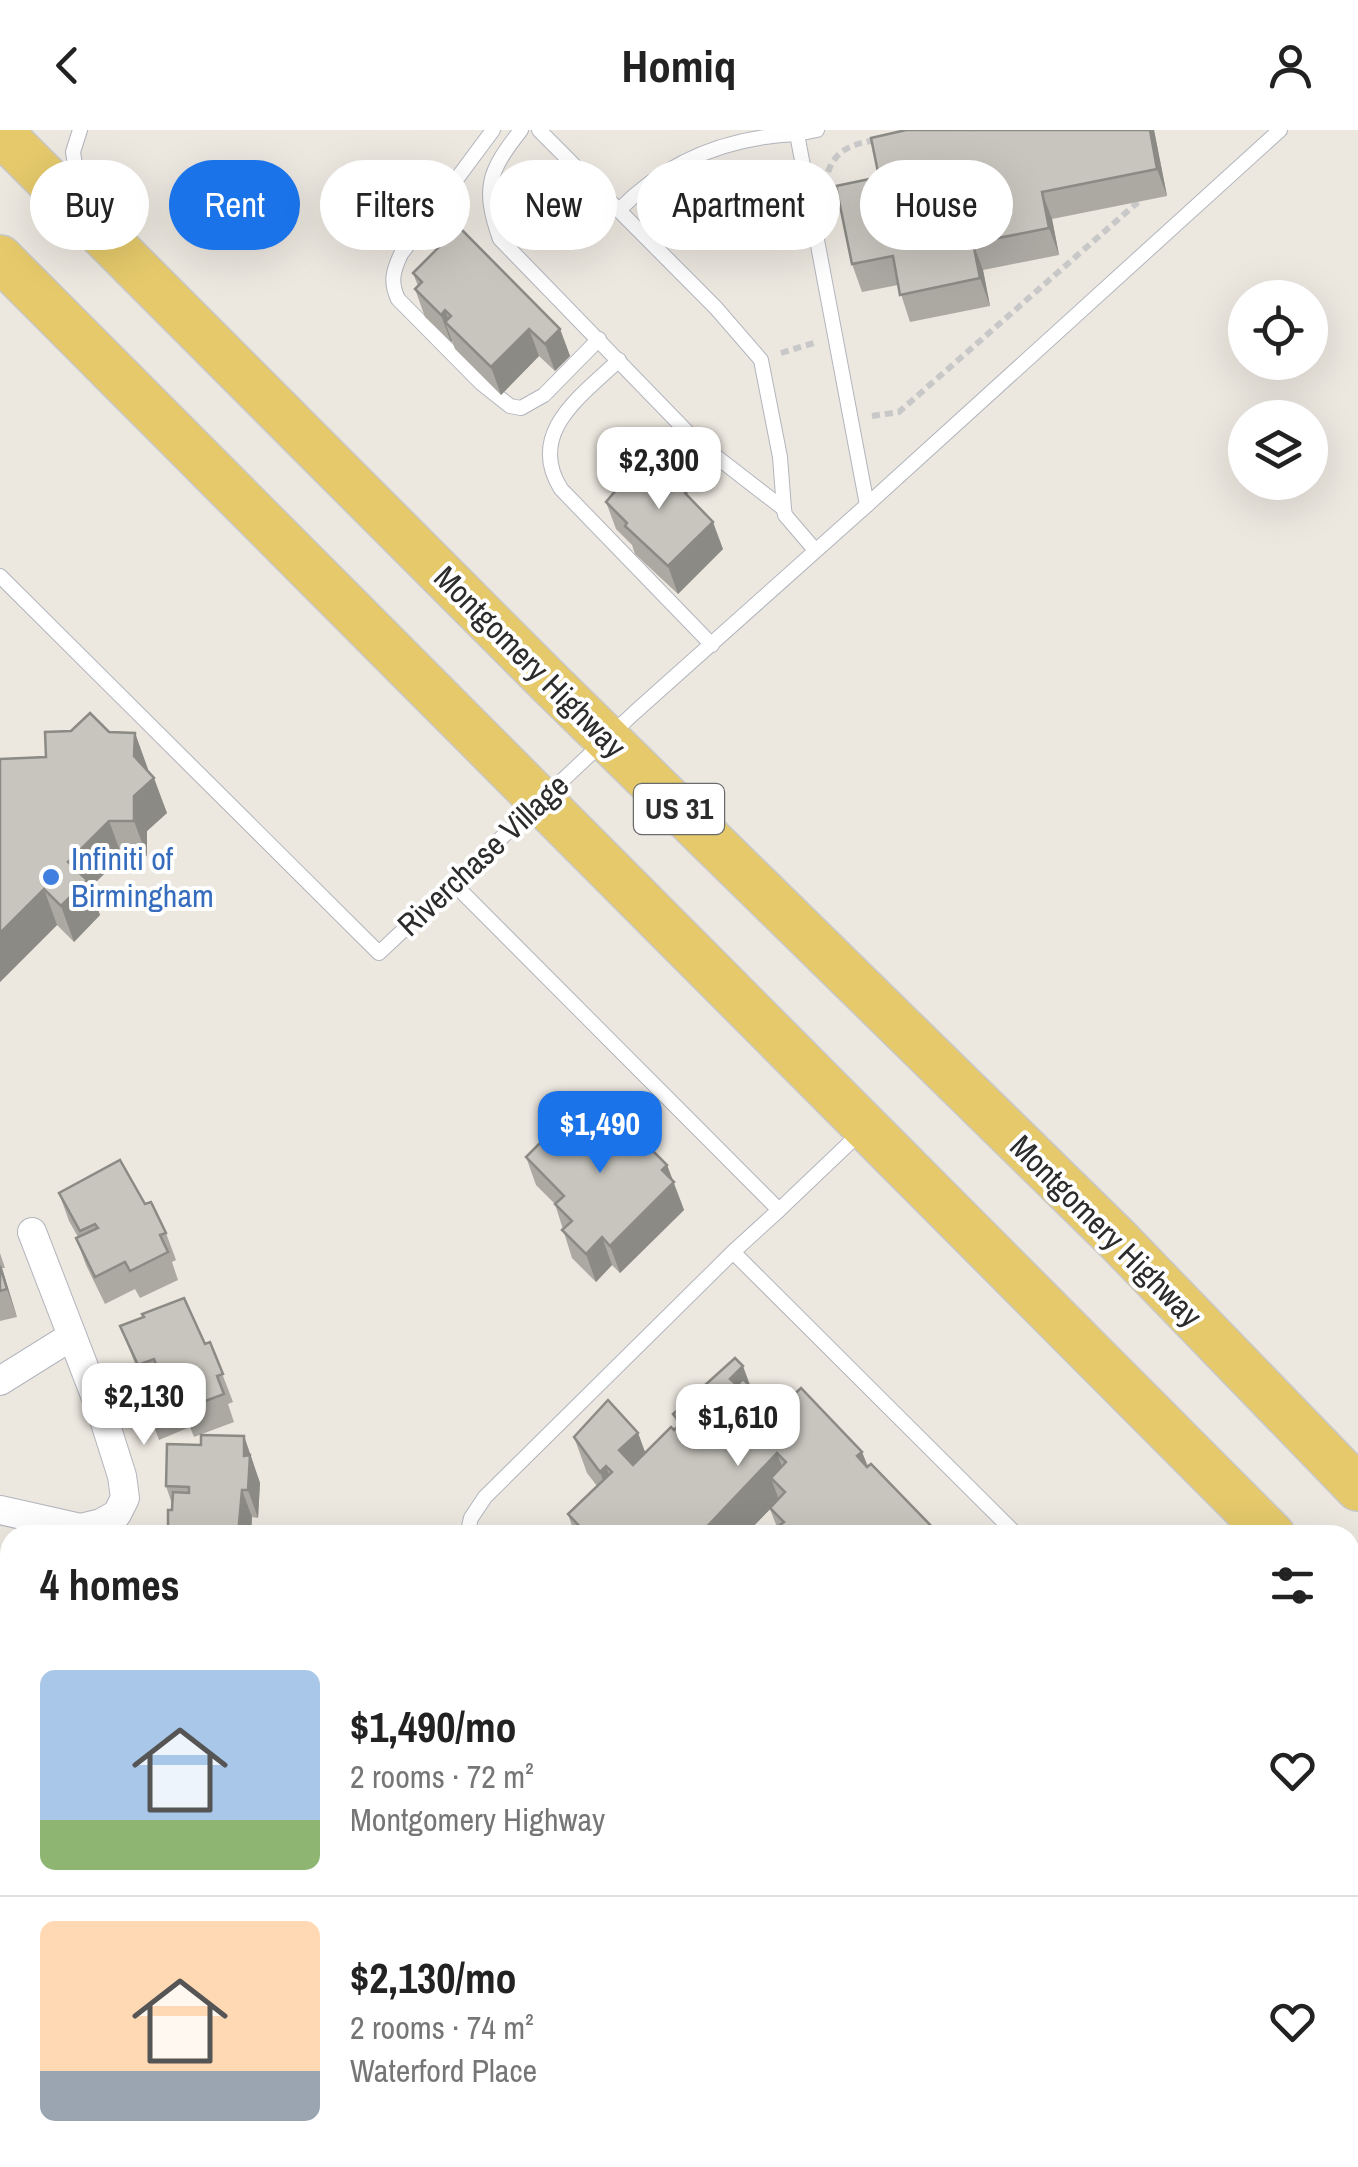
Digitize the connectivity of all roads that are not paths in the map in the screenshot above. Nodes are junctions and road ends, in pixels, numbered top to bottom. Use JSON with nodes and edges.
{"nodes":[{"id":1,"x":80,"y":130,"type":"edge"},
{"id":2,"x":493,"y":130,"type":"edge"},
{"id":3,"x":521,"y":130,"type":"edge"},
{"id":4,"x":539,"y":130,"type":"edge"},
{"id":5,"x":817,"y":130,"type":"edge"},
{"id":6,"x":1280,"y":130,"type":"edge"},
{"id":7,"x":0,"y":132,"type":"edge"},
{"id":8,"x":797,"y":134,"type":"junction"},
{"id":9,"x":74,"y":160,"type":"edge"},
{"id":10,"x":30,"y":162,"type":"edge"},
{"id":11,"x":619,"y":210,"type":"junction"},
{"id":12,"x":118,"y":250,"type":"edge"},
{"id":13,"x":0,"y":258,"type":"edge"},
{"id":14,"x":598,"y":339,"type":"junction"},
{"id":15,"x":619,"y":360,"type":"junction"},
{"id":16,"x":866,"y":505,"type":"junction"},
{"id":17,"x":784,"y":509,"type":"junction"},
{"id":18,"x":815,"y":550,"type":"junction"},
{"id":19,"x":0,"y":576,"type":"edge"},
{"id":20,"x":712,"y":646,"type":"junction"},
{"id":21,"x":608,"y":739,"type":"junction"},
{"id":22,"x":541,"y":800,"type":"junction"},
{"id":23,"x":453,"y":883,"type":"junction"},
{"id":24,"x":866,"y":1128,"type":"junction"},
{"id":25,"x":779,"y":1210,"type":"junction"},
{"id":26,"x":32,"y":1232,"type":"dead end"},
{"id":27,"x":733,"y":1252,"type":"junction"},
{"id":28,"x":72,"y":1336,"type":"junction"},
{"id":29,"x":0,"y":1381,"type":"edge"},
{"id":30,"x":1358,"y":1488,"type":"edge"},
{"id":31,"x":0,"y":1510,"type":"edge"},
{"id":32,"x":67,"y":1525,"type":"edge"},
{"id":33,"x":93,"y":1525,"type":"edge"},
{"id":34,"x":469,"y":1525,"type":"edge"},
{"id":35,"x":1007,"y":1525,"type":"edge"},
{"id":36,"x":1262,"y":1525,"type":"edge"}],
"edges":[{"from":1,"to":9,"type":"lane"},
{"from":2,"to":14,"type":"lane"},
{"from":3,"to":14,"type":"lane"},
{"from":4,"to":11,"type":"lane"},
{"from":5,"to":8,"type":"lane"},
{"from":6,"to":16,"type":"lane","name":"Riverchase Village"},
{"from":7,"to":10,"type":"main road","name":"Montgomery Highway","number":"US 31"},
{"from":8,"to":11,"type":"lane"},
{"from":8,"to":16,"type":"lane"},
{"from":11,"to":17,"type":"lane"},
{"from":12,"to":21,"type":"main road","name":"Montgomery Highway","number":"US 31"},
{"from":13,"to":22,"type":"main road","number":"US 31"},
{"from":14,"to":15,"type":"lane"},
{"from":15,"to":17,"type":"lane"},
{"from":15,"to":20,"type":"lane"},
{"from":16,"to":18,"type":"lane","name":"Riverchase Village"},
{"from":17,"to":18,"type":"lane"},
{"from":18,"to":20,"type":"lane","name":"Riverchase Village"},
{"from":19,"to":23,"type":"lane","name":"Riverchase Village"},
{"from":20,"to":21,"type":"lane","name":"Riverchase Village"},
{"from":21,"to":22,"type":"lane","name":"Riverchase Village"},
{"from":21,"to":30,"type":"main road","name":"Montgomery Highway","number":"US 31"},
{"from":22,"to":23,"type":"lane","name":"Riverchase Village"},
{"from":22,"to":24,"type":"main road","number":"US 31"},
{"from":23,"to":25,"type":"lane"},
{"from":24,"to":25,"type":"lane"},
{"from":24,"to":36,"type":"main road","number":"US 31"},
{"from":25,"to":27,"type":"lane"},
{"from":26,"to":28,"type":"street"},
{"from":27,"to":34,"type":"lane"},
{"from":27,"to":35,"type":"lane"},
{"from":28,"to":29,"type":"street"},
{"from":28,"to":33,"type":"street"},
{"from":31,"to":32,"type":"street"}]}
